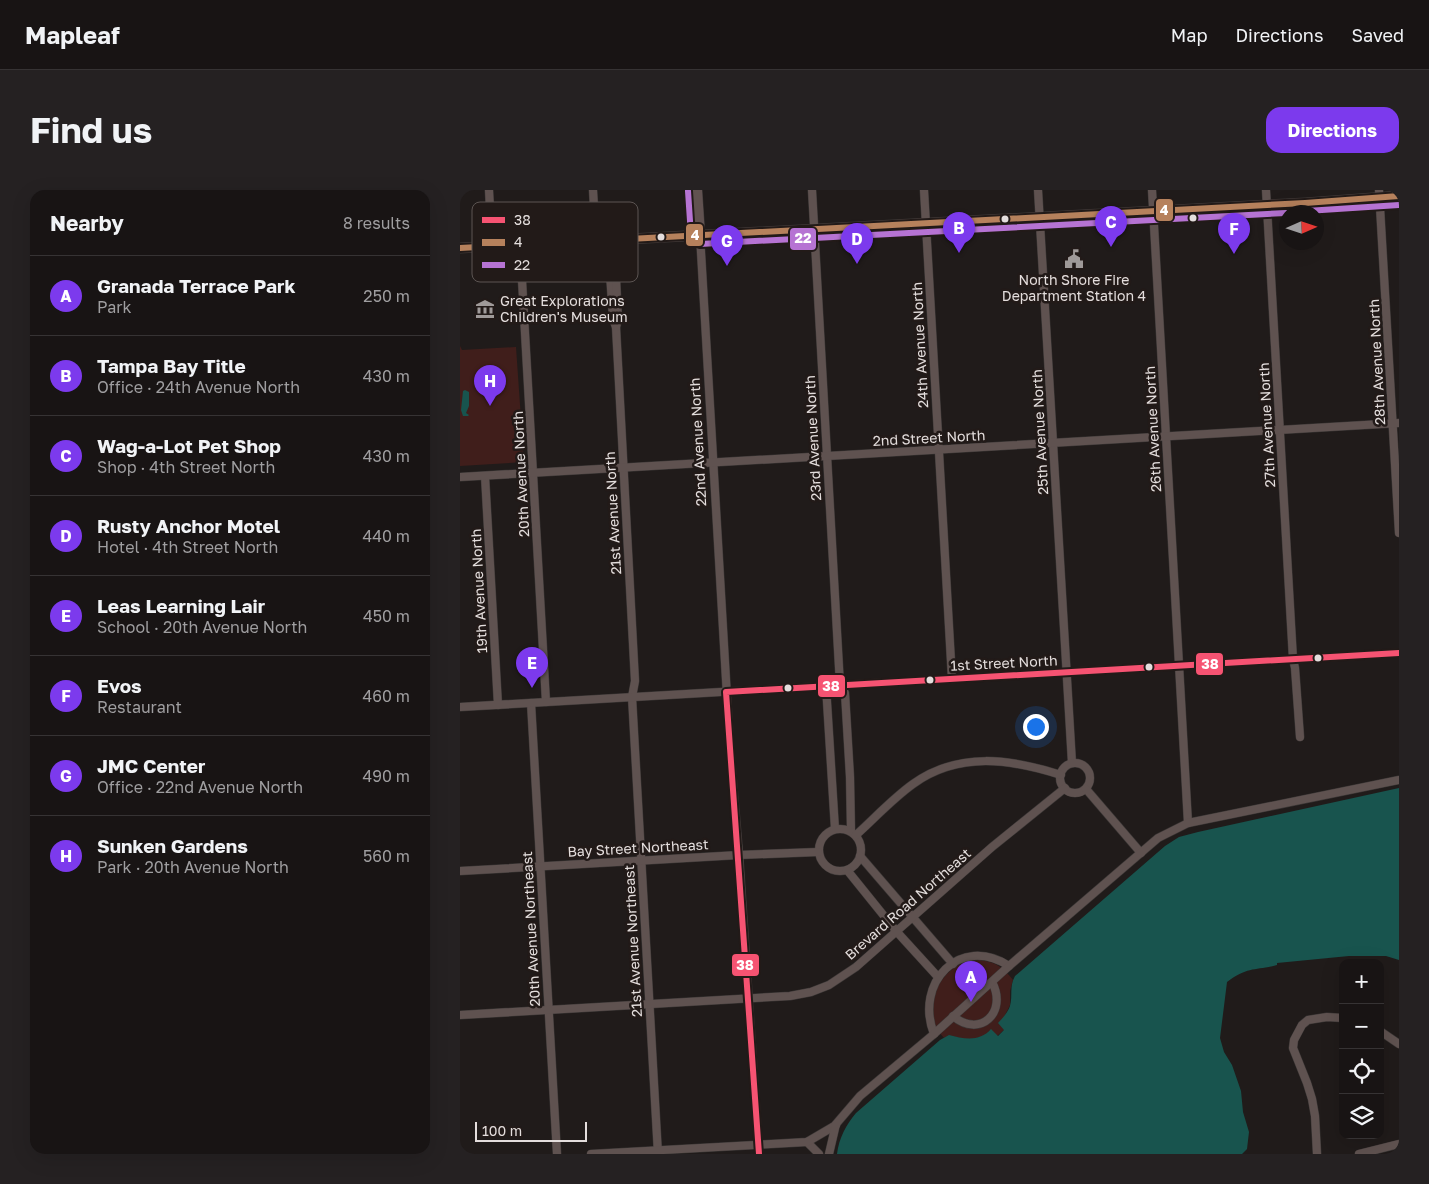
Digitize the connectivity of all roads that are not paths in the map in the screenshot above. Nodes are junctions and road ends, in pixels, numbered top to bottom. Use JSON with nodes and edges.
{"nodes":[{"id":1,"x":697,"y":190,"type":"edge"},
{"id":2,"x":812,"y":190,"type":"edge"},
{"id":3,"x":924,"y":190,"type":"edge"},
{"id":4,"x":1038,"y":190,"type":"edge"},
{"id":5,"x":1152,"y":190,"type":"edge"},
{"id":6,"x":1266,"y":190,"type":"edge"},
{"id":7,"x":1379,"y":194,"type":"edge"},
{"id":8,"x":1399,"y":196,"type":"edge"},
{"id":9,"x":1266,"y":205,"type":"junction"},
{"id":10,"x":1153,"y":211,"type":"junction"},
{"id":11,"x":1040,"y":217,"type":"junction"},
{"id":12,"x":926,"y":223,"type":"junction"},
{"id":13,"x":814,"y":229,"type":"junction"},
{"id":14,"x":700,"y":235,"type":"junction"},
{"id":15,"x":638,"y":238,"type":"edge"},
{"id":16,"x":522,"y":282,"type":"edge"},
{"id":17,"x":616,"y":282,"type":"edge"},
{"id":18,"x":1396,"y":423,"type":"edge"},
{"id":19,"x":1280,"y":430,"type":"junction"},
{"id":20,"x":1166,"y":437,"type":"junction"},
{"id":21,"x":1053,"y":443,"type":"junction"},
{"id":22,"x":939,"y":450,"type":"junction"},
{"id":23,"x":827,"y":456,"type":"junction"},
{"id":24,"x":713,"y":463,"type":"junction"},
{"id":25,"x":623,"y":468,"type":"junction"},
{"id":26,"x":533,"y":473,"type":"junction"},
{"id":27,"x":485,"y":476,"type":"junction"},
{"id":28,"x":460,"y":478,"type":"edge"},
{"id":29,"x":1399,"y":533,"type":"edge"},
{"id":30,"x":1399,"y":653,"type":"edge"},
{"id":31,"x":1293,"y":659,"type":"junction"},
{"id":32,"x":1179,"y":666,"type":"junction"},
{"id":33,"x":1066,"y":672,"type":"junction"},
{"id":34,"x":952,"y":679,"type":"junction"},
{"id":35,"x":840,"y":685,"type":"junction"},
{"id":36,"x":826,"y":686,"type":"junction"},
{"id":37,"x":726,"y":692,"type":"junction"},
{"id":38,"x":632,"y":697,"type":"junction"},
{"id":39,"x":546,"y":702,"type":"junction"},
{"id":40,"x":531,"y":703,"type":"junction"},
{"id":41,"x":498,"y":705,"type":"junction"},
{"id":42,"x":460,"y":707,"type":"edge"},
{"id":43,"x":1300,"y":737,"type":"dead end"},
{"id":44,"x":1072,"y":763,"type":"junction"},
{"id":45,"x":1061,"y":775,"type":"junction"},
{"id":46,"x":1399,"y":780,"type":"edge"},
{"id":47,"x":1064,"y":788,"type":"junction"},
{"id":48,"x":1086,"y":789,"type":"junction"},
{"id":49,"x":1188,"y":824,"type":"junction"},
{"id":50,"x":835,"y":829,"type":"junction"},
{"id":51,"x":854,"y":833,"type":"junction"},
{"id":52,"x":818,"y":852,"type":"junction"},
{"id":53,"x":1141,"y":853,"type":"junction"},
{"id":54,"x":739,"y":855,"type":"junction"},
{"id":55,"x":860,"y":856,"type":"junction"},
{"id":56,"x":641,"y":860,"type":"junction"},
{"id":57,"x":540,"y":866,"type":"junction"},
{"id":58,"x":847,"y":870,"type":"junction"},
{"id":59,"x":460,"y":871,"type":"edge"},
{"id":60,"x":912,"y":917,"type":"junction"},
{"id":61,"x":897,"y":932,"type":"junction"},
{"id":62,"x":953,"y":964,"type":"junction"},
{"id":63,"x":1009,"y":966,"type":"junction"},
{"id":64,"x":938,"y":977,"type":"junction"},
{"id":65,"x":992,"y":982,"type":"junction"},
{"id":66,"x":749,"y":998,"type":"junction"},
{"id":67,"x":650,"y":1004,"type":"junction"},
{"id":68,"x":549,"y":1010,"type":"junction"},
{"id":69,"x":460,"y":1015,"type":"edge"},
{"id":70,"x":953,"y":1016,"type":"junction"},
{"id":71,"x":1339,"y":1018,"type":"edge"},
{"id":72,"x":1384,"y":1033,"type":"edge"},
{"id":73,"x":934,"y":1034,"type":"junction"},
{"id":74,"x":1399,"y":1044,"type":"edge"},
{"id":75,"x":836,"y":1125,"type":"junction"},
{"id":76,"x":807,"y":1142,"type":"junction"},
{"id":77,"x":759,"y":1144,"type":"junction"},
{"id":78,"x":1399,"y":1144,"type":"edge"},
{"id":79,"x":658,"y":1152,"type":"edge"},
{"id":80,"x":557,"y":1154,"type":"edge"},
{"id":81,"x":591,"y":1154,"type":"edge"},
{"id":82,"x":759,"y":1154,"type":"edge"},
{"id":83,"x":819,"y":1154,"type":"edge"},
{"id":84,"x":829,"y":1154,"type":"edge"},
{"id":85,"x":1317,"y":1154,"type":"edge"},
{"id":86,"x":1359,"y":1154,"type":"edge"}],
"edges":[{"from":1,"to":14,"type":"main road","name":"22nd Avenue North"},
{"from":2,"to":13,"type":"street","name":"23rd Avenue North"},
{"from":3,"to":12,"type":"street","name":"24th Avenue North"},
{"from":4,"to":11,"type":"street","name":"25th Avenue North"},
{"from":5,"to":10,"type":"street","name":"26th Avenue North"},
{"from":6,"to":9,"type":"street","name":"27th Avenue North"},
{"from":7,"to":8,"type":"main road"},
{"from":7,"to":9,"type":"main road"},
{"from":7,"to":18,"type":"street","name":"28th Avenue North"},
{"from":9,"to":10,"type":"main road"},
{"from":9,"to":19,"type":"street","name":"27th Avenue North"},
{"from":10,"to":11,"type":"main road"},
{"from":10,"to":20,"type":"street","name":"26th Avenue North"},
{"from":11,"to":12,"type":"main road"},
{"from":11,"to":21,"type":"street","name":"25th Avenue North"},
{"from":12,"to":13,"type":"main road"},
{"from":12,"to":22,"type":"street","name":"24th Avenue North"},
{"from":13,"to":14,"type":"main road"},
{"from":13,"to":23,"type":"street","name":"23rd Avenue North"},
{"from":14,"to":15,"type":"main road"},
{"from":14,"to":24,"type":"street","name":"22nd Avenue North"},
{"from":16,"to":26,"type":"street","name":"20th Avenue North"},
{"from":17,"to":25,"type":"street","name":"21st Avenue North"},
{"from":18,"to":19,"type":"street","name":"2nd Street North"},
{"from":18,"to":29,"type":"street","name":"28th Avenue North"},
{"from":19,"to":20,"type":"street","name":"2nd Street North"},
{"from":19,"to":31,"type":"street","name":"27th Avenue North"},
{"from":20,"to":21,"type":"street","name":"2nd Street North"},
{"from":20,"to":32,"type":"street","name":"26th Avenue North"},
{"from":21,"to":22,"type":"street","name":"2nd Street North"},
{"from":21,"to":33,"type":"street","name":"25th Avenue North"},
{"from":22,"to":23,"type":"street","name":"2nd Street North"},
{"from":22,"to":34,"type":"street","name":"24th Avenue North"},
{"from":23,"to":24,"type":"street","name":"2nd Street North"},
{"from":23,"to":35,"type":"street","name":"23rd Avenue North"},
{"from":24,"to":25,"type":"street","name":"2nd Street North"},
{"from":24,"to":37,"type":"street","name":"22nd Avenue North"},
{"from":25,"to":26,"type":"street","name":"2nd Street North"},
{"from":25,"to":38,"type":"street","name":"21st Avenue North"},
{"from":26,"to":27,"type":"street","name":"2nd Street North"},
{"from":26,"to":39,"type":"street","name":"20th Avenue North"},
{"from":27,"to":28,"type":"street","name":"2nd Street North"},
{"from":27,"to":41,"type":"street","name":"19th Avenue North"},
{"from":30,"to":31,"type":"street","name":"1st Street North"},
{"from":31,"to":32,"type":"street","name":"1st Street North"},
{"from":31,"to":43,"type":"street","name":"27th Avenue North"},
{"from":32,"to":33,"type":"street","name":"1st Street North"},
{"from":32,"to":49,"type":"street","name":"26th Avenue North"},
{"from":33,"to":34,"type":"street","name":"1st Street North"},
{"from":33,"to":44,"type":"street","name":"25th Avenue North"},
{"from":34,"to":35,"type":"street","name":"1st Street North"},
{"from":35,"to":36,"type":"street","name":"1st Street North"},
{"from":35,"to":51,"type":"street","name":"23rd Avenue North"},
{"from":36,"to":37,"type":"street","name":"1st Street North"},
{"from":36,"to":50,"type":"street"},
{"from":37,"to":38,"type":"street","name":"1st Street North"},
{"from":37,"to":54,"type":"street","name":"22nd Avenue North"},
{"from":38,"to":39,"type":"street","name":"1st Street North"},
{"from":38,"to":56,"type":"street","name":"21st Avenue Northeast"},
{"from":39,"to":40,"type":"street","name":"1st Street North"},
{"from":40,"to":41,"type":"street","name":"1st Street North"},
{"from":40,"to":57,"type":"street","name":"20th Avenue Northeast"},
{"from":41,"to":42,"type":"street","name":"1st Street North"},
{"from":44,"to":45,"type":"street"},
{"from":44,"to":48,"type":"street"},
{"from":45,"to":47,"type":"street"},
{"from":45,"to":51,"type":"street"},
{"from":46,"to":49,"type":"street"},
{"from":47,"to":48,"type":"street"},
{"from":47,"to":60,"type":"street","name":"Brevard Road Northeast"},
{"from":48,"to":53,"type":"street"},
{"from":49,"to":53,"type":"street"},
{"from":50,"to":51,"type":"street"},
{"from":50,"to":52,"type":"street"},
{"from":51,"to":55,"type":"street"},
{"from":52,"to":54,"type":"street","name":"Bay Street Northeast"},
{"from":52,"to":58,"type":"street"},
{"from":53,"to":63,"type":"street"},
{"from":54,"to":56,"type":"street","name":"Bay Street Northeast"},
{"from":54,"to":66,"type":"street","name":"22nd Avenue North"},
{"from":55,"to":58,"type":"street"},
{"from":55,"to":60,"type":"street"},
{"from":56,"to":57,"type":"street","name":"Bay Street Northeast"},
{"from":56,"to":67,"type":"street","name":"21st Avenue Northeast"},
{"from":57,"to":59,"type":"street","name":"Bay Street Northeast"},
{"from":57,"to":68,"type":"street","name":"20th Avenue Northeast"},
{"from":58,"to":61,"type":"street"},
{"from":60,"to":61,"type":"street","name":"Brevard Road Northeast"},
{"from":60,"to":62,"type":"street"},
{"from":61,"to":64,"type":"street"},
{"from":61,"to":66,"type":"street","name":"Brevard Road Northeast"},
{"from":62,"to":63,"type":"street"},
{"from":62,"to":64,"type":"street"},
{"from":63,"to":65,"type":"street"},
{"from":64,"to":73,"type":"street"},
{"from":65,"to":70,"type":"street"},
{"from":65,"to":70,"type":"street"},
{"from":66,"to":67,"type":"street","name":"Brevard Road Northeast"},
{"from":66,"to":77,"type":"street","name":"22nd Avenue North"},
{"from":67,"to":68,"type":"street","name":"Brevard Road Northeast"},
{"from":67,"to":79,"type":"street","name":"21st Avenue Northeast"},
{"from":68,"to":69,"type":"street","name":"Brevard Road Northeast"},
{"from":68,"to":80,"type":"street","name":"20th Avenue Northeast"},
{"from":70,"to":73,"type":"street"},
{"from":71,"to":85,"type":"street"},
{"from":72,"to":74,"type":"street"},
{"from":73,"to":75,"type":"street"},
{"from":75,"to":76,"type":"street"},
{"from":75,"to":84,"type":"street"},
{"from":76,"to":77,"type":"street"},
{"from":76,"to":83,"type":"street"},
{"from":77,"to":79,"type":"street"},
{"from":77,"to":82,"type":"street","name":"22nd Avenue North"},
{"from":78,"to":86,"type":"street"},
{"from":79,"to":81,"type":"street"}]}
